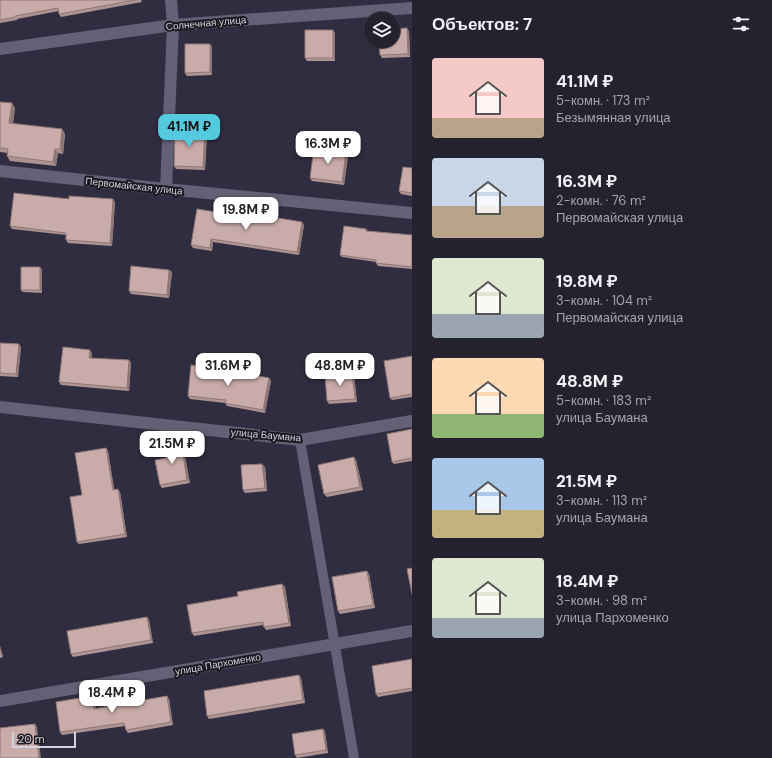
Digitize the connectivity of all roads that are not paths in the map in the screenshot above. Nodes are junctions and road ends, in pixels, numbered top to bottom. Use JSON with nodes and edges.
{"nodes":[{"id":1,"x":171,"y":0,"type":"edge"},
{"id":2,"x":412,"y":8,"type":"edge"},
{"id":3,"x":173,"y":25,"type":"junction"},
{"id":4,"x":0,"y":49,"type":"edge"},
{"id":5,"x":0,"y":170,"type":"edge"},
{"id":6,"x":166,"y":189,"type":"junction"},
{"id":7,"x":412,"y":213,"type":"edge"},
{"id":8,"x":0,"y":407,"type":"edge"},
{"id":9,"x":412,"y":421,"type":"edge"},
{"id":10,"x":300,"y":440,"type":"junction"},
{"id":11,"x":412,"y":630,"type":"edge"},
{"id":12,"x":334,"y":644,"type":"junction"},
{"id":13,"x":0,"y":701,"type":"edge"},
{"id":14,"x":354,"y":758,"type":"edge"}],
"edges":[{"from":1,"to":3,"type":"street"},
{"from":2,"to":3,"type":"street","name":"Солнечная улица"},
{"from":3,"to":4,"type":"street","name":"Солнечная улица"},
{"from":3,"to":6,"type":"street"},
{"from":5,"to":6,"type":"street","name":"Первомайская улица"},
{"from":6,"to":7,"type":"street","name":"Первомайская улица"},
{"from":8,"to":10,"type":"street","name":"улица Баумана"},
{"from":9,"to":10,"type":"street","name":"улица Баумана"},
{"from":10,"to":12,"type":"lane"},
{"from":11,"to":12,"type":"street","name":"улица Пархоменко"},
{"from":12,"to":13,"type":"street","name":"улица Пархоменко"},
{"from":12,"to":14,"type":"lane"}]}
